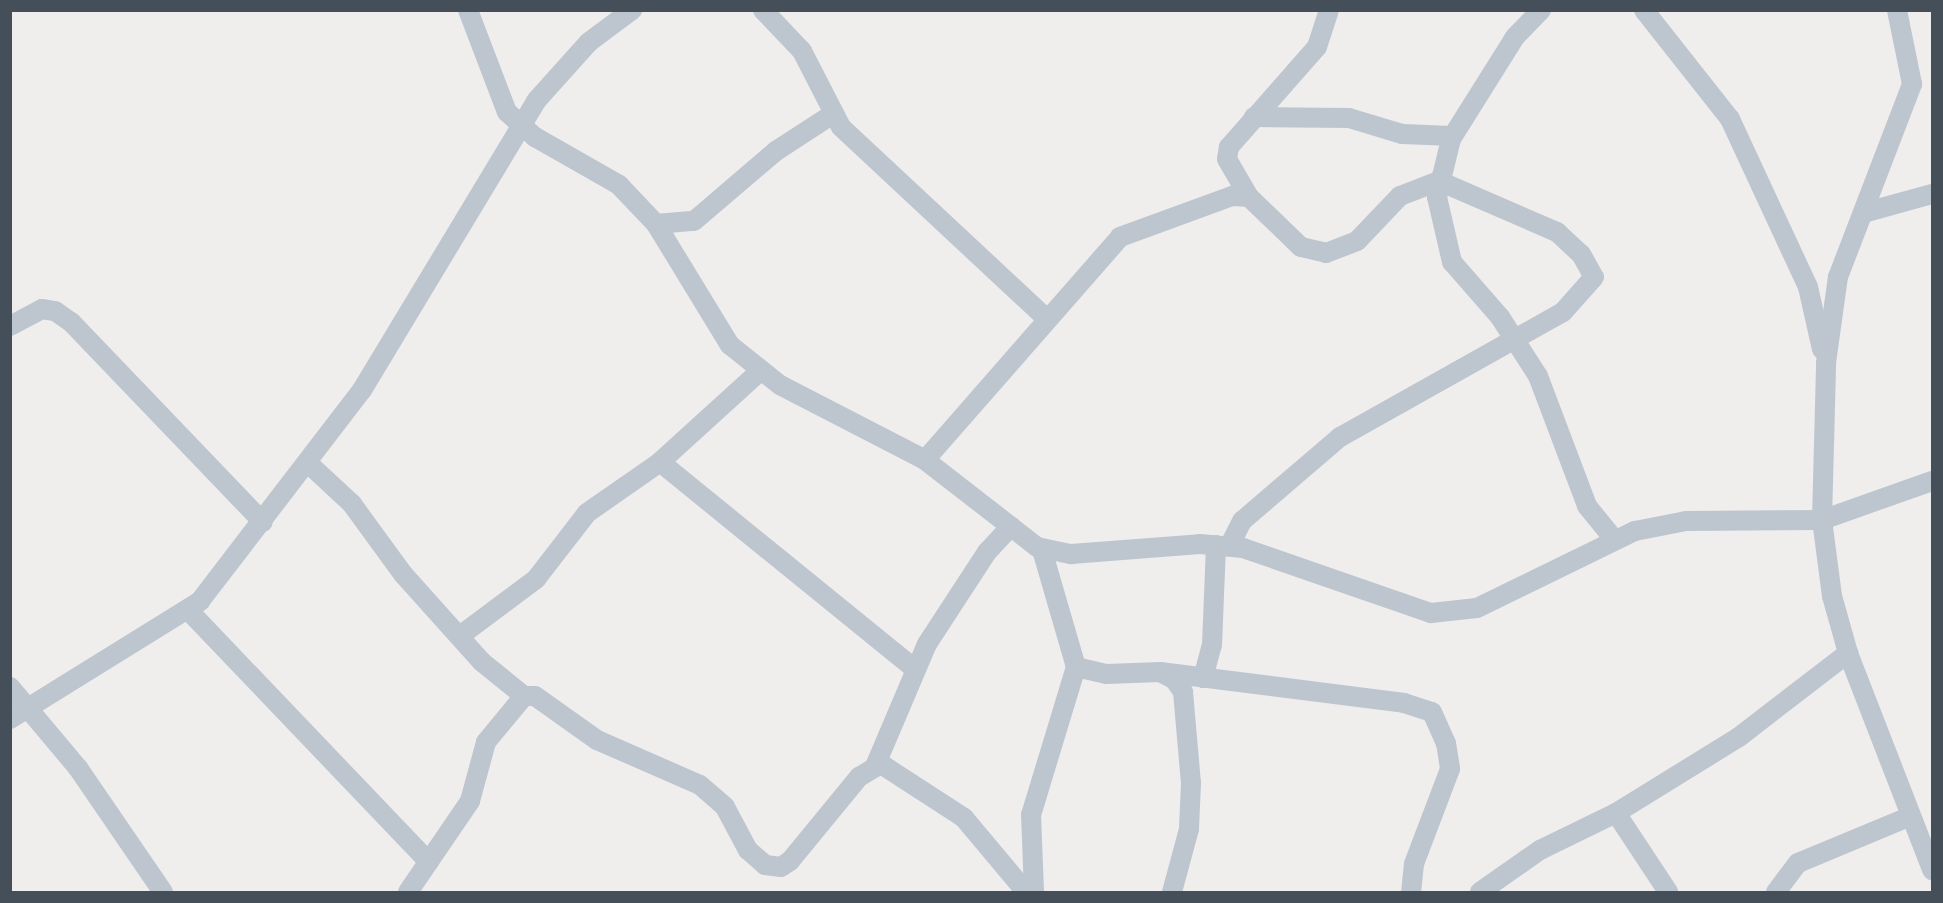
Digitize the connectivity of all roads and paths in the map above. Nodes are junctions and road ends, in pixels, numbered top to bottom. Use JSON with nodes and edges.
{"nodes":[{"id":1,"x":468,"y":10,"type":"edge"},
{"id":2,"x":632,"y":10,"type":"edge"},
{"id":3,"x":763,"y":10,"type":"edge"},
{"id":4,"x":1329,"y":10,"type":"edge"},
{"id":5,"x":1541,"y":10,"type":"edge"},
{"id":6,"x":1644,"y":10,"type":"edge"},
{"id":7,"x":1897,"y":10,"type":"edge"},
{"id":8,"x":833,"y":114,"type":"junction"},
{"id":9,"x":1254,"y":117,"type":"junction"},
{"id":10,"x":519,"y":126,"type":"junction"},
{"id":11,"x":1452,"y":136,"type":"junction"},
{"id":12,"x":1439,"y":181,"type":"junction"},
{"id":13,"x":1932,"y":194,"type":"edge"},
{"id":14,"x":1250,"y":197,"type":"junction"},
{"id":15,"x":1863,"y":213,"type":"junction"},
{"id":16,"x":694,"y":221,"type":"junction"},
{"id":17,"x":656,"y":224,"type":"junction"},
{"id":18,"x":678,"y":254,"type":"junction"},
{"id":19,"x":1045,"y":316,"type":"junction"},
{"id":20,"x":10,"y":326,"type":"edge"},
{"id":21,"x":1516,"y":343,"type":"junction"},
{"id":22,"x":1826,"y":363,"type":"junction"},
{"id":23,"x":759,"y":372,"type":"junction"},
{"id":24,"x":925,"y":460,"type":"junction"},
{"id":25,"x":660,"y":462,"type":"junction"},
{"id":26,"x":309,"y":464,"type":"junction"},
{"id":27,"x":1932,"y":481,"type":"edge"},
{"id":28,"x":1822,"y":520,"type":"junction"},
{"id":29,"x":263,"y":522,"type":"junction"},
{"id":30,"x":1011,"y":526,"type":"junction"},
{"id":31,"x":1613,"y":538,"type":"junction"},
{"id":32,"x":1223,"y":545,"type":"junction"},
{"id":33,"x":1042,"y":550,"type":"junction"},
{"id":34,"x":189,"y":611,"type":"junction"},
{"id":35,"x":461,"y":635,"type":"junction"},
{"id":36,"x":1848,"y":653,"type":"junction"},
{"id":37,"x":1076,"y":667,"type":"junction"},
{"id":38,"x":915,"y":669,"type":"junction"},
{"id":39,"x":1160,"y":672,"type":"junction"},
{"id":40,"x":1203,"y":678,"type":"junction"},
{"id":41,"x":10,"y":687,"type":"edge"},
{"id":42,"x":524,"y":696,"type":"junction"},
{"id":43,"x":30,"y":706,"type":"junction"},
{"id":44,"x":10,"y":719,"type":"edge"},
{"id":45,"x":876,"y":764,"type":"junction"},
{"id":46,"x":1616,"y":813,"type":"junction"},
{"id":47,"x":1911,"y":816,"type":"junction"},
{"id":48,"x":429,"y":862,"type":"junction"},
{"id":49,"x":1932,"y":870,"type":"edge"},
{"id":50,"x":164,"y":892,"type":"edge"},
{"id":51,"x":408,"y":892,"type":"edge"},
{"id":52,"x":1026,"y":892,"type":"edge"},
{"id":53,"x":1034,"y":892,"type":"edge"},
{"id":54,"x":1172,"y":892,"type":"edge"},
{"id":55,"x":1411,"y":892,"type":"edge"},
{"id":56,"x":1480,"y":892,"type":"edge"},
{"id":57,"x":1668,"y":892,"type":"edge"},
{"id":58,"x":1776,"y":892,"type":"edge"}],
"edges":[{"from":1,"to":10,"type":"street"},
{"from":2,"to":10,"type":"street"},
{"from":3,"to":8,"type":"street"},
{"from":4,"to":9,"type":"street"},
{"from":5,"to":11,"type":"street"},
{"from":6,"to":22,"type":"street"},
{"from":7,"to":15,"type":"street"},
{"from":8,"to":16,"type":"street"},
{"from":8,"to":19,"type":"street"},
{"from":9,"to":11,"type":"street"},
{"from":9,"to":14,"type":"street"},
{"from":10,"to":17,"type":"street"},
{"from":10,"to":26,"type":"street"},
{"from":11,"to":12,"type":"street"},
{"from":12,"to":14,"type":"street"},
{"from":12,"to":21,"type":"street"},
{"from":12,"to":21,"type":"street"},
{"from":13,"to":15,"type":"street"},
{"from":14,"to":19,"type":"street"},
{"from":15,"to":22,"type":"street"},
{"from":16,"to":17,"type":"street"},
{"from":16,"to":18,"type":"street"},
{"from":17,"to":18,"type":"street"},
{"from":18,"to":23,"type":"street"},
{"from":19,"to":24,"type":"street"},
{"from":20,"to":29,"type":"street"},
{"from":21,"to":31,"type":"street"},
{"from":21,"to":32,"type":"street"},
{"from":22,"to":28,"type":"street"},
{"from":23,"to":24,"type":"street"},
{"from":23,"to":25,"type":"street"},
{"from":24,"to":30,"type":"street"},
{"from":25,"to":35,"type":"street"},
{"from":25,"to":38,"type":"street"},
{"from":26,"to":29,"type":"street"},
{"from":26,"to":35,"type":"street"},
{"from":27,"to":28,"type":"street"},
{"from":28,"to":31,"type":"street"},
{"from":28,"to":36,"type":"street"},
{"from":29,"to":34,"type":"street"},
{"from":30,"to":33,"type":"street"},
{"from":30,"to":38,"type":"street"},
{"from":31,"to":32,"type":"street"},
{"from":32,"to":33,"type":"street"},
{"from":32,"to":40,"type":"street"},
{"from":33,"to":37,"type":"street"},
{"from":34,"to":43,"type":"street"},
{"from":34,"to":48,"type":"street"},
{"from":35,"to":42,"type":"street"},
{"from":36,"to":46,"type":"street"},
{"from":36,"to":47,"type":"street"},
{"from":37,"to":39,"type":"street"},
{"from":37,"to":53,"type":"street"},
{"from":38,"to":45,"type":"street"},
{"from":39,"to":40,"type":"street"},
{"from":39,"to":54,"type":"street"},
{"from":40,"to":55,"type":"street"},
{"from":41,"to":43,"type":"street"},
{"from":42,"to":45,"type":"street"},
{"from":42,"to":48,"type":"street"},
{"from":43,"to":44,"type":"street"},
{"from":43,"to":50,"type":"street"},
{"from":45,"to":52,"type":"street"},
{"from":46,"to":56,"type":"street"},
{"from":46,"to":57,"type":"street"},
{"from":47,"to":49,"type":"street"},
{"from":47,"to":58,"type":"street"},
{"from":48,"to":51,"type":"street"}]}
